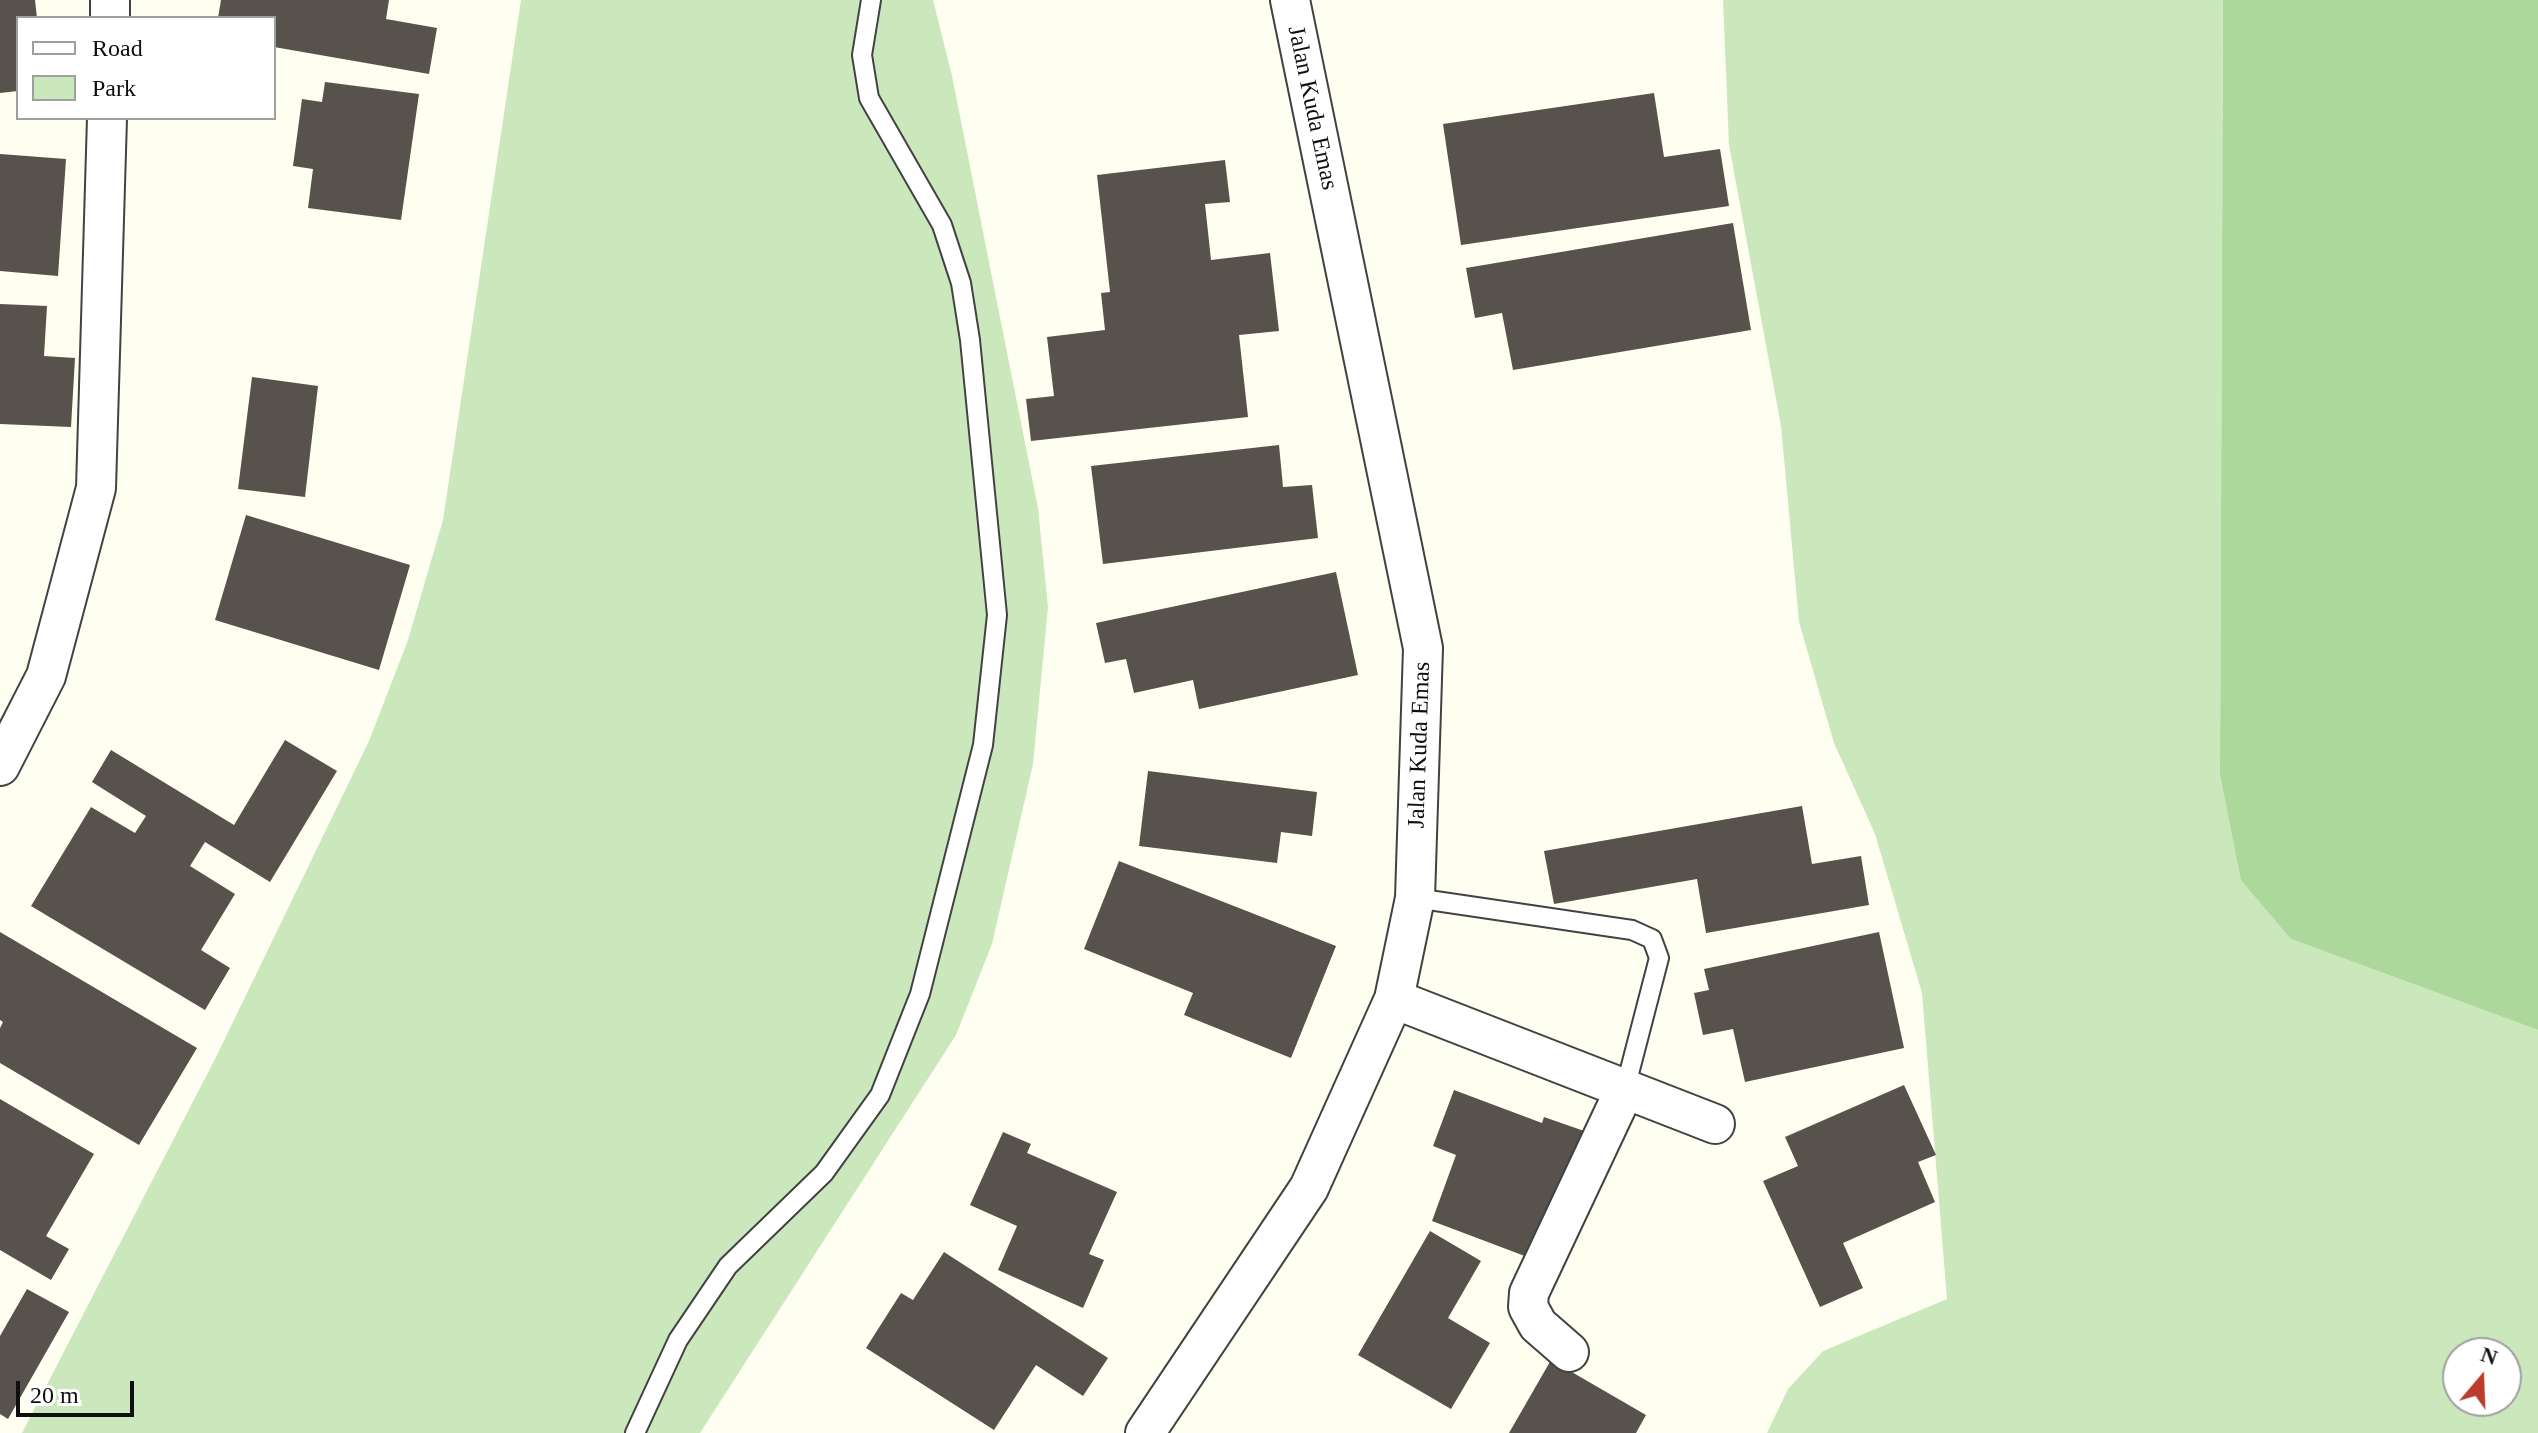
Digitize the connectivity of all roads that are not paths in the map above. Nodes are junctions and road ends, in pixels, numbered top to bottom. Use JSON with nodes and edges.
{"nodes":[{"id":1,"x":871,"y":0,"type":"edge"},
{"id":2,"x":1290,"y":0,"type":"edge"},
{"id":3,"x":107,"y":120,"type":"edge"},
{"id":4,"x":0,"y":766,"type":"edge"},
{"id":5,"x":1415,"y":898,"type":"junction"},
{"id":6,"x":1394,"y":999,"type":"junction"},
{"id":7,"x":1625,"y":1089,"type":"junction"},
{"id":8,"x":1715,"y":1124,"type":"dead end"},
{"id":9,"x":1569,"y":1352,"type":"dead end"},
{"id":10,"x":635,"y":1433,"type":"edge"},
{"id":11,"x":1145,"y":1433,"type":"edge"}],
"edges":[{"from":1,"to":10,"type":"lane"},
{"from":2,"to":5,"type":"street","name":"Jalan Kuda Emas"},
{"from":3,"to":4,"type":"street"},
{"from":5,"to":6,"type":"street","name":"Jalan Kuda Emas"},
{"from":5,"to":7,"type":"lane"},
{"from":6,"to":7,"type":"street"},
{"from":6,"to":11,"type":"street","name":"Jalan Kuda Emas"},
{"from":7,"to":8,"type":"street"},
{"from":7,"to":9,"type":"street"}]}
